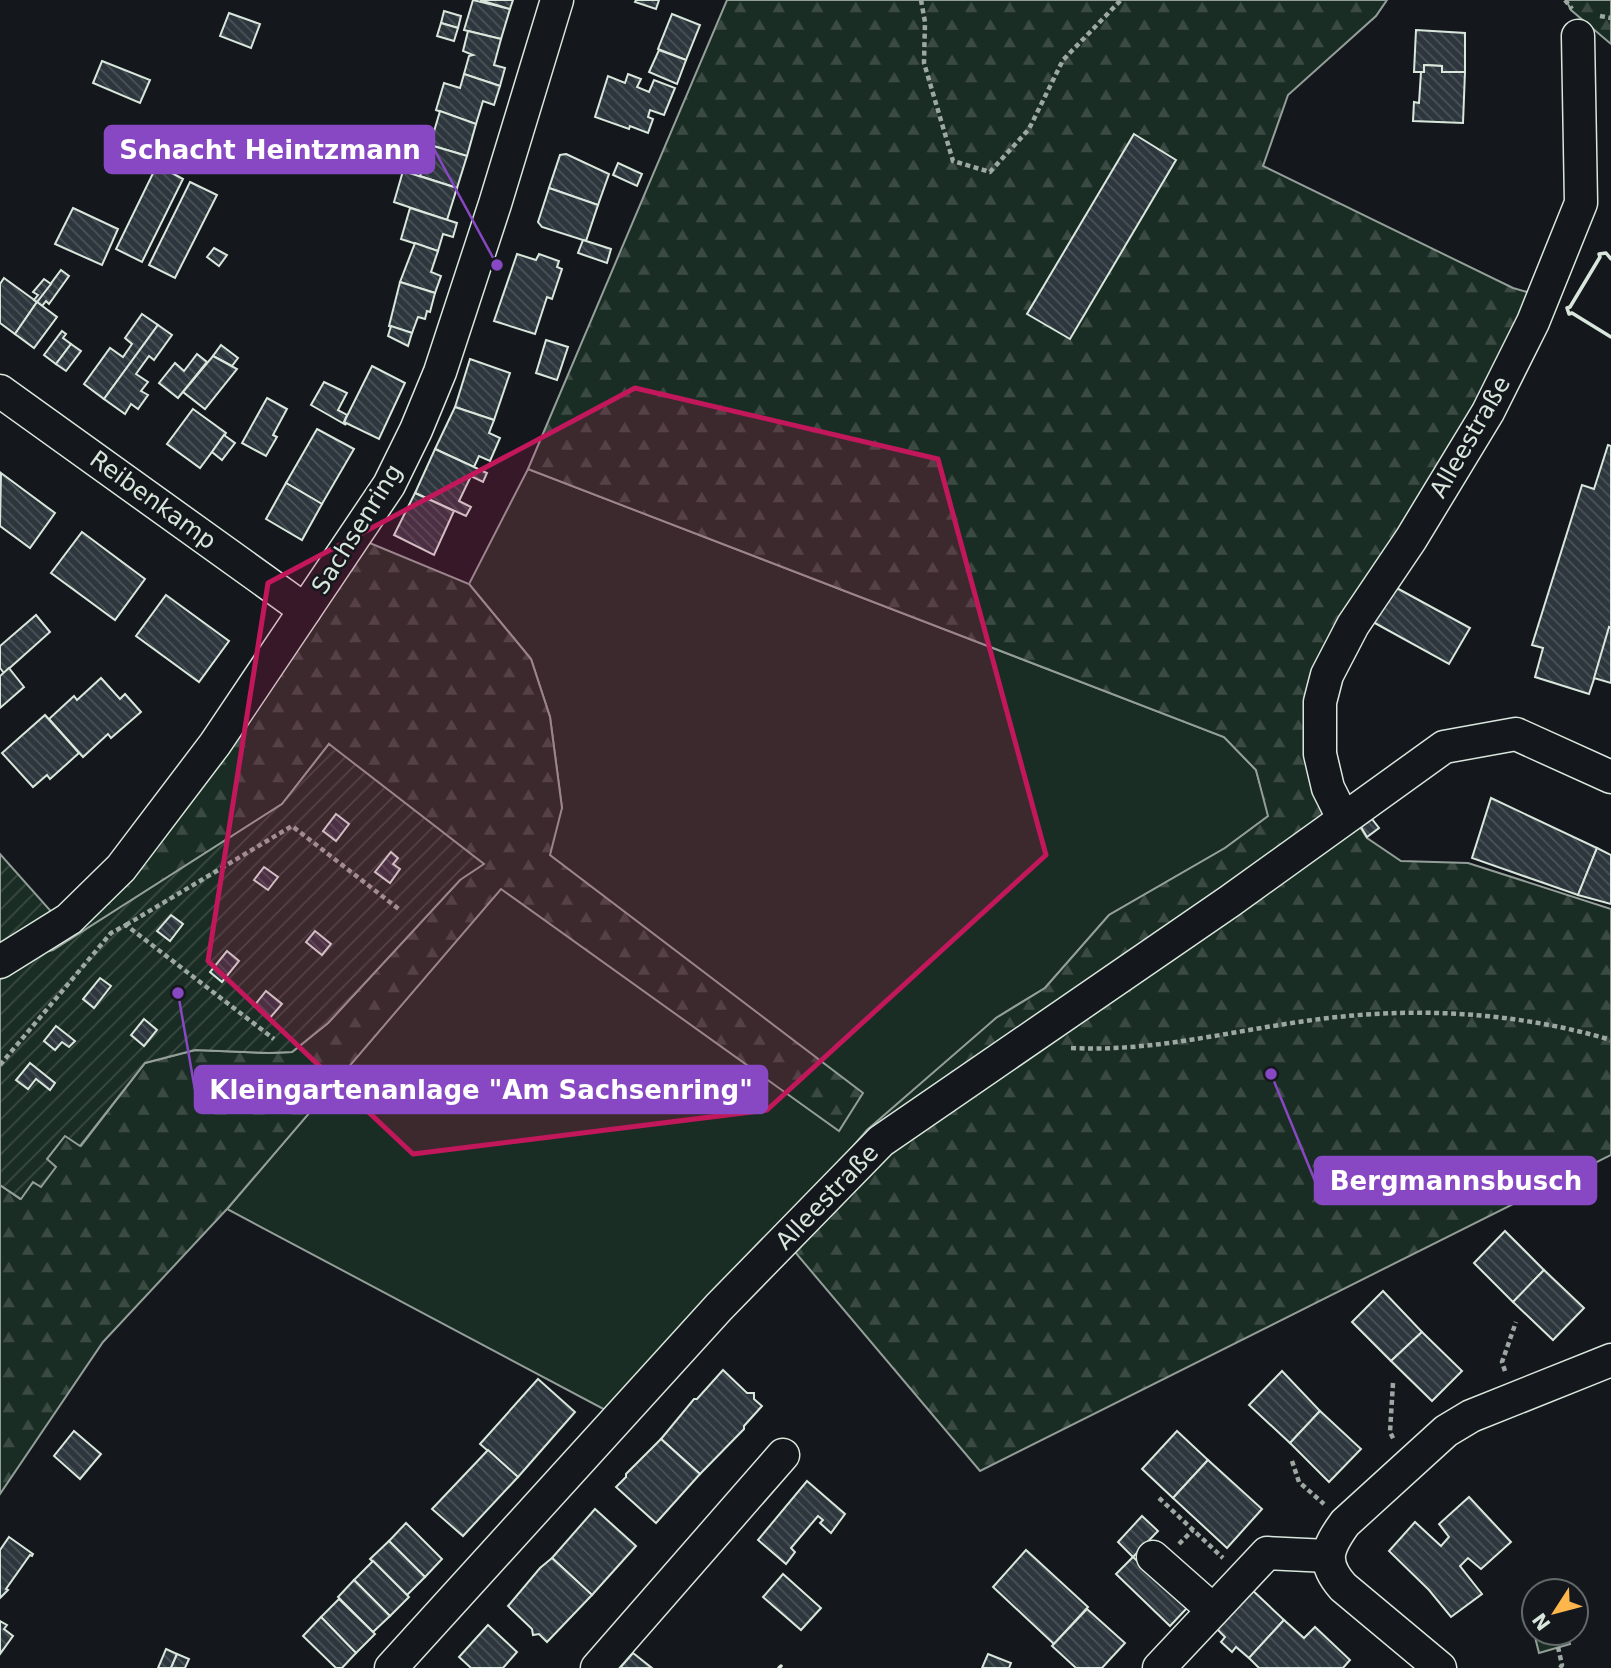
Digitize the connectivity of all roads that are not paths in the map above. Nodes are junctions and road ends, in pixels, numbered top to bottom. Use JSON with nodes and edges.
{"nodes":[{"id":1,"x":557,"y":0,"type":"edge"},
{"id":2,"x":1578,"y":36,"type":"dead end"},
{"id":3,"x":0,"y":391,"type":"edge"},
{"id":4,"x":305,"y":611,"type":"junction"},
{"id":5,"x":1611,"y":777,"type":"edge"},
{"id":6,"x":1347,"y":815,"type":"junction"},
{"id":7,"x":0,"y":962,"type":"edge"},
{"id":8,"x":1611,"y":1360,"type":"edge"},
{"id":9,"x":783,"y":1455,"type":"dead end"},
{"id":10,"x":1328,"y":1556,"type":"junction"},
{"id":11,"x":1153,"y":1557,"type":"dead end"},
{"id":12,"x":1213,"y":1610,"type":"junction"},
{"id":13,"x":391,"y":1668,"type":"edge"},
{"id":14,"x":597,"y":1668,"type":"edge"},
{"id":15,"x":1158,"y":1668,"type":"edge"},
{"id":16,"x":1440,"y":1668,"type":"edge"}],
"edges":[{"from":1,"to":4,"type":"street","name":"Sachsenring"},
{"from":2,"to":6,"type":"street","name":"Alleestraße"},
{"from":3,"to":4,"type":"street","name":"Reibenkamp"},
{"from":4,"to":7,"type":"street","name":"Sachsenring"},
{"from":5,"to":6,"type":"street"},
{"from":6,"to":13,"type":"street","name":"Alleestraße"},
{"from":8,"to":10,"type":"street"},
{"from":9,"to":14,"type":"street"},
{"from":10,"to":12,"type":"street"},
{"from":10,"to":16,"type":"street"},
{"from":11,"to":12,"type":"street"},
{"from":12,"to":15,"type":"street"}]}
